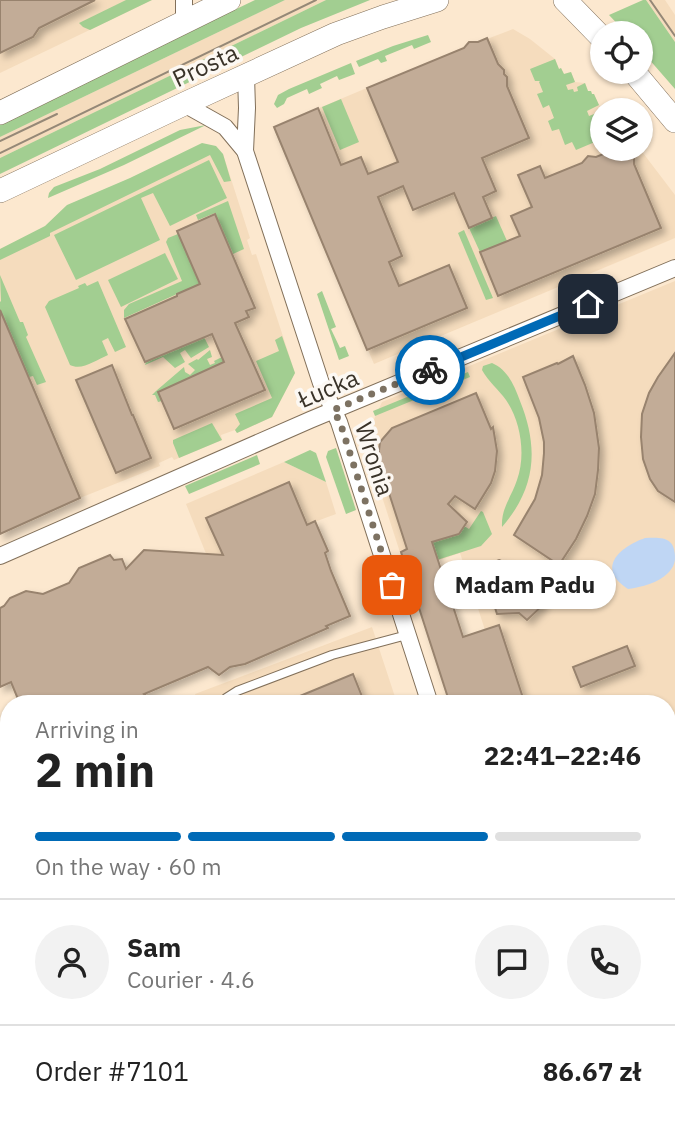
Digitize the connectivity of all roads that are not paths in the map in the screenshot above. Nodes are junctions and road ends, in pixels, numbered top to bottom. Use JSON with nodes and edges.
{"nodes":[{"id":1,"x":184,"y":0,"type":"edge"},
{"id":2,"x":229,"y":0,"type":"edge"},
{"id":3,"x":437,"y":0,"type":"edge"},
{"id":4,"x":565,"y":0,"type":"edge"},
{"id":5,"x":184,"y":23,"type":"junction"},
{"id":6,"x":590,"y":26,"type":"edge"},
{"id":7,"x":246,"y":76,"type":"junction"},
{"id":8,"x":644,"y":84,"type":"edge"},
{"id":9,"x":184,"y":103,"type":"junction"},
{"id":10,"x":0,"y":113,"type":"edge"},
{"id":11,"x":675,"y":121,"type":"edge"},
{"id":12,"x":245,"y":151,"type":"junction"},
{"id":13,"x":0,"y":191,"type":"edge"},
{"id":14,"x":675,"y":268,"type":"edge"},
{"id":15,"x":333,"y":410,"type":"junction"},
{"id":16,"x":0,"y":556,"type":"edge"},
{"id":17,"x":407,"y":635,"type":"junction"},
{"id":18,"x":231,"y":695,"type":"edge"},
{"id":19,"x":426,"y":695,"type":"edge"}],
"edges":[{"from":1,"to":5,"type":"street"},
{"from":2,"to":5,"type":"main road","name":"Prosta"},
{"from":3,"to":7,"type":"main road","name":"Prosta"},
{"from":4,"to":6,"type":"main road"},
{"from":5,"to":10,"type":"main road","name":"Prosta"},
{"from":7,"to":9,"type":"main road","name":"Prosta"},
{"from":7,"to":12,"type":"street","name":"Wronia"},
{"from":8,"to":11,"type":"main road"},
{"from":9,"to":12,"type":"street","name":"Wronia"},
{"from":9,"to":13,"type":"main road","name":"Prosta"},
{"from":12,"to":15,"type":"street","name":"Wronia"},
{"from":14,"to":15,"type":"street","name":"Łucka"},
{"from":15,"to":16,"type":"street","name":"Łucka"},
{"from":15,"to":17,"type":"street","name":"Wronia"},
{"from":17,"to":18,"type":"lane"},
{"from":17,"to":19,"type":"street","name":"Wronia"}]}
